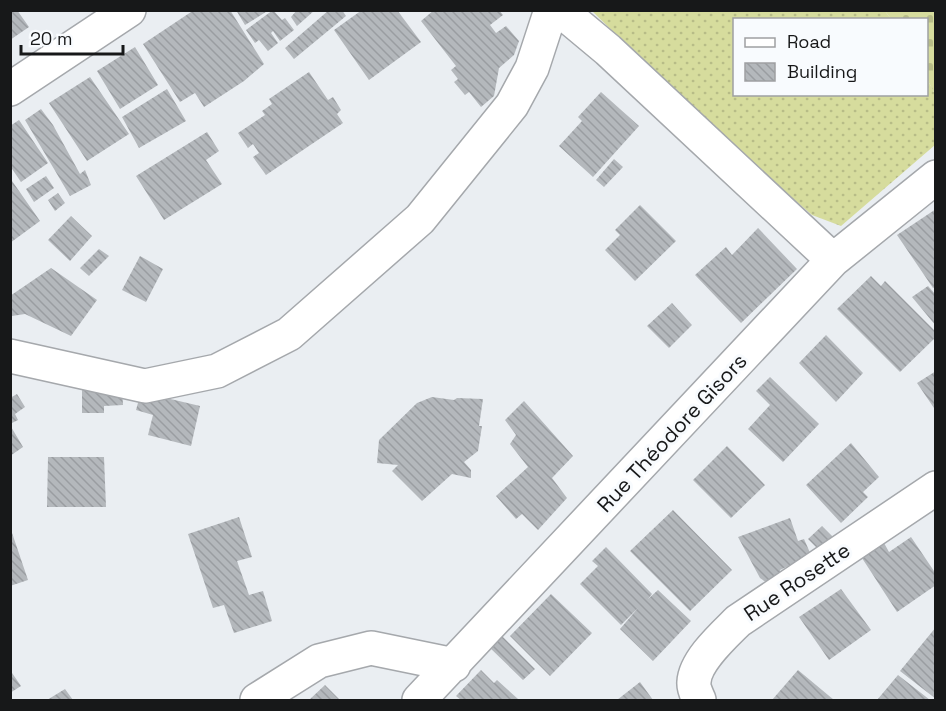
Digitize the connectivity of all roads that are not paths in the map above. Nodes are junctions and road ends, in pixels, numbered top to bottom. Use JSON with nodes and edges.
{"nodes":[{"id":1,"x":129,"y":10,"type":"edge"},
{"id":2,"x":551,"y":10,"type":"edge"},
{"id":3,"x":560,"y":10,"type":"edge"},
{"id":4,"x":10,"y":89,"type":"edge"},
{"id":5,"x":936,"y":177,"type":"edge"},
{"id":6,"x":833,"y":260,"type":"junction"},
{"id":7,"x":10,"y":356,"type":"edge"},
{"id":8,"x":936,"y":488,"type":"edge"},
{"id":9,"x":454,"y":665,"type":"junction"},
{"id":10,"x":258,"y":700,"type":"edge"},
{"id":11,"x":419,"y":700,"type":"edge"},
{"id":12,"x":699,"y":700,"type":"edge"}],
"edges":[{"from":1,"to":4,"type":"street"},
{"from":2,"to":7,"type":"street"},
{"from":3,"to":6,"type":"street"},
{"from":5,"to":6,"type":"street","name":"Rue Théodore Gisors"},
{"from":6,"to":9,"type":"street","name":"Rue Théodore Gisors"},
{"from":8,"to":12,"type":"street","name":"Rue Rosette"},
{"from":9,"to":10,"type":"street"},
{"from":9,"to":11,"type":"street","name":"Rue Théodore Gisors"}]}
